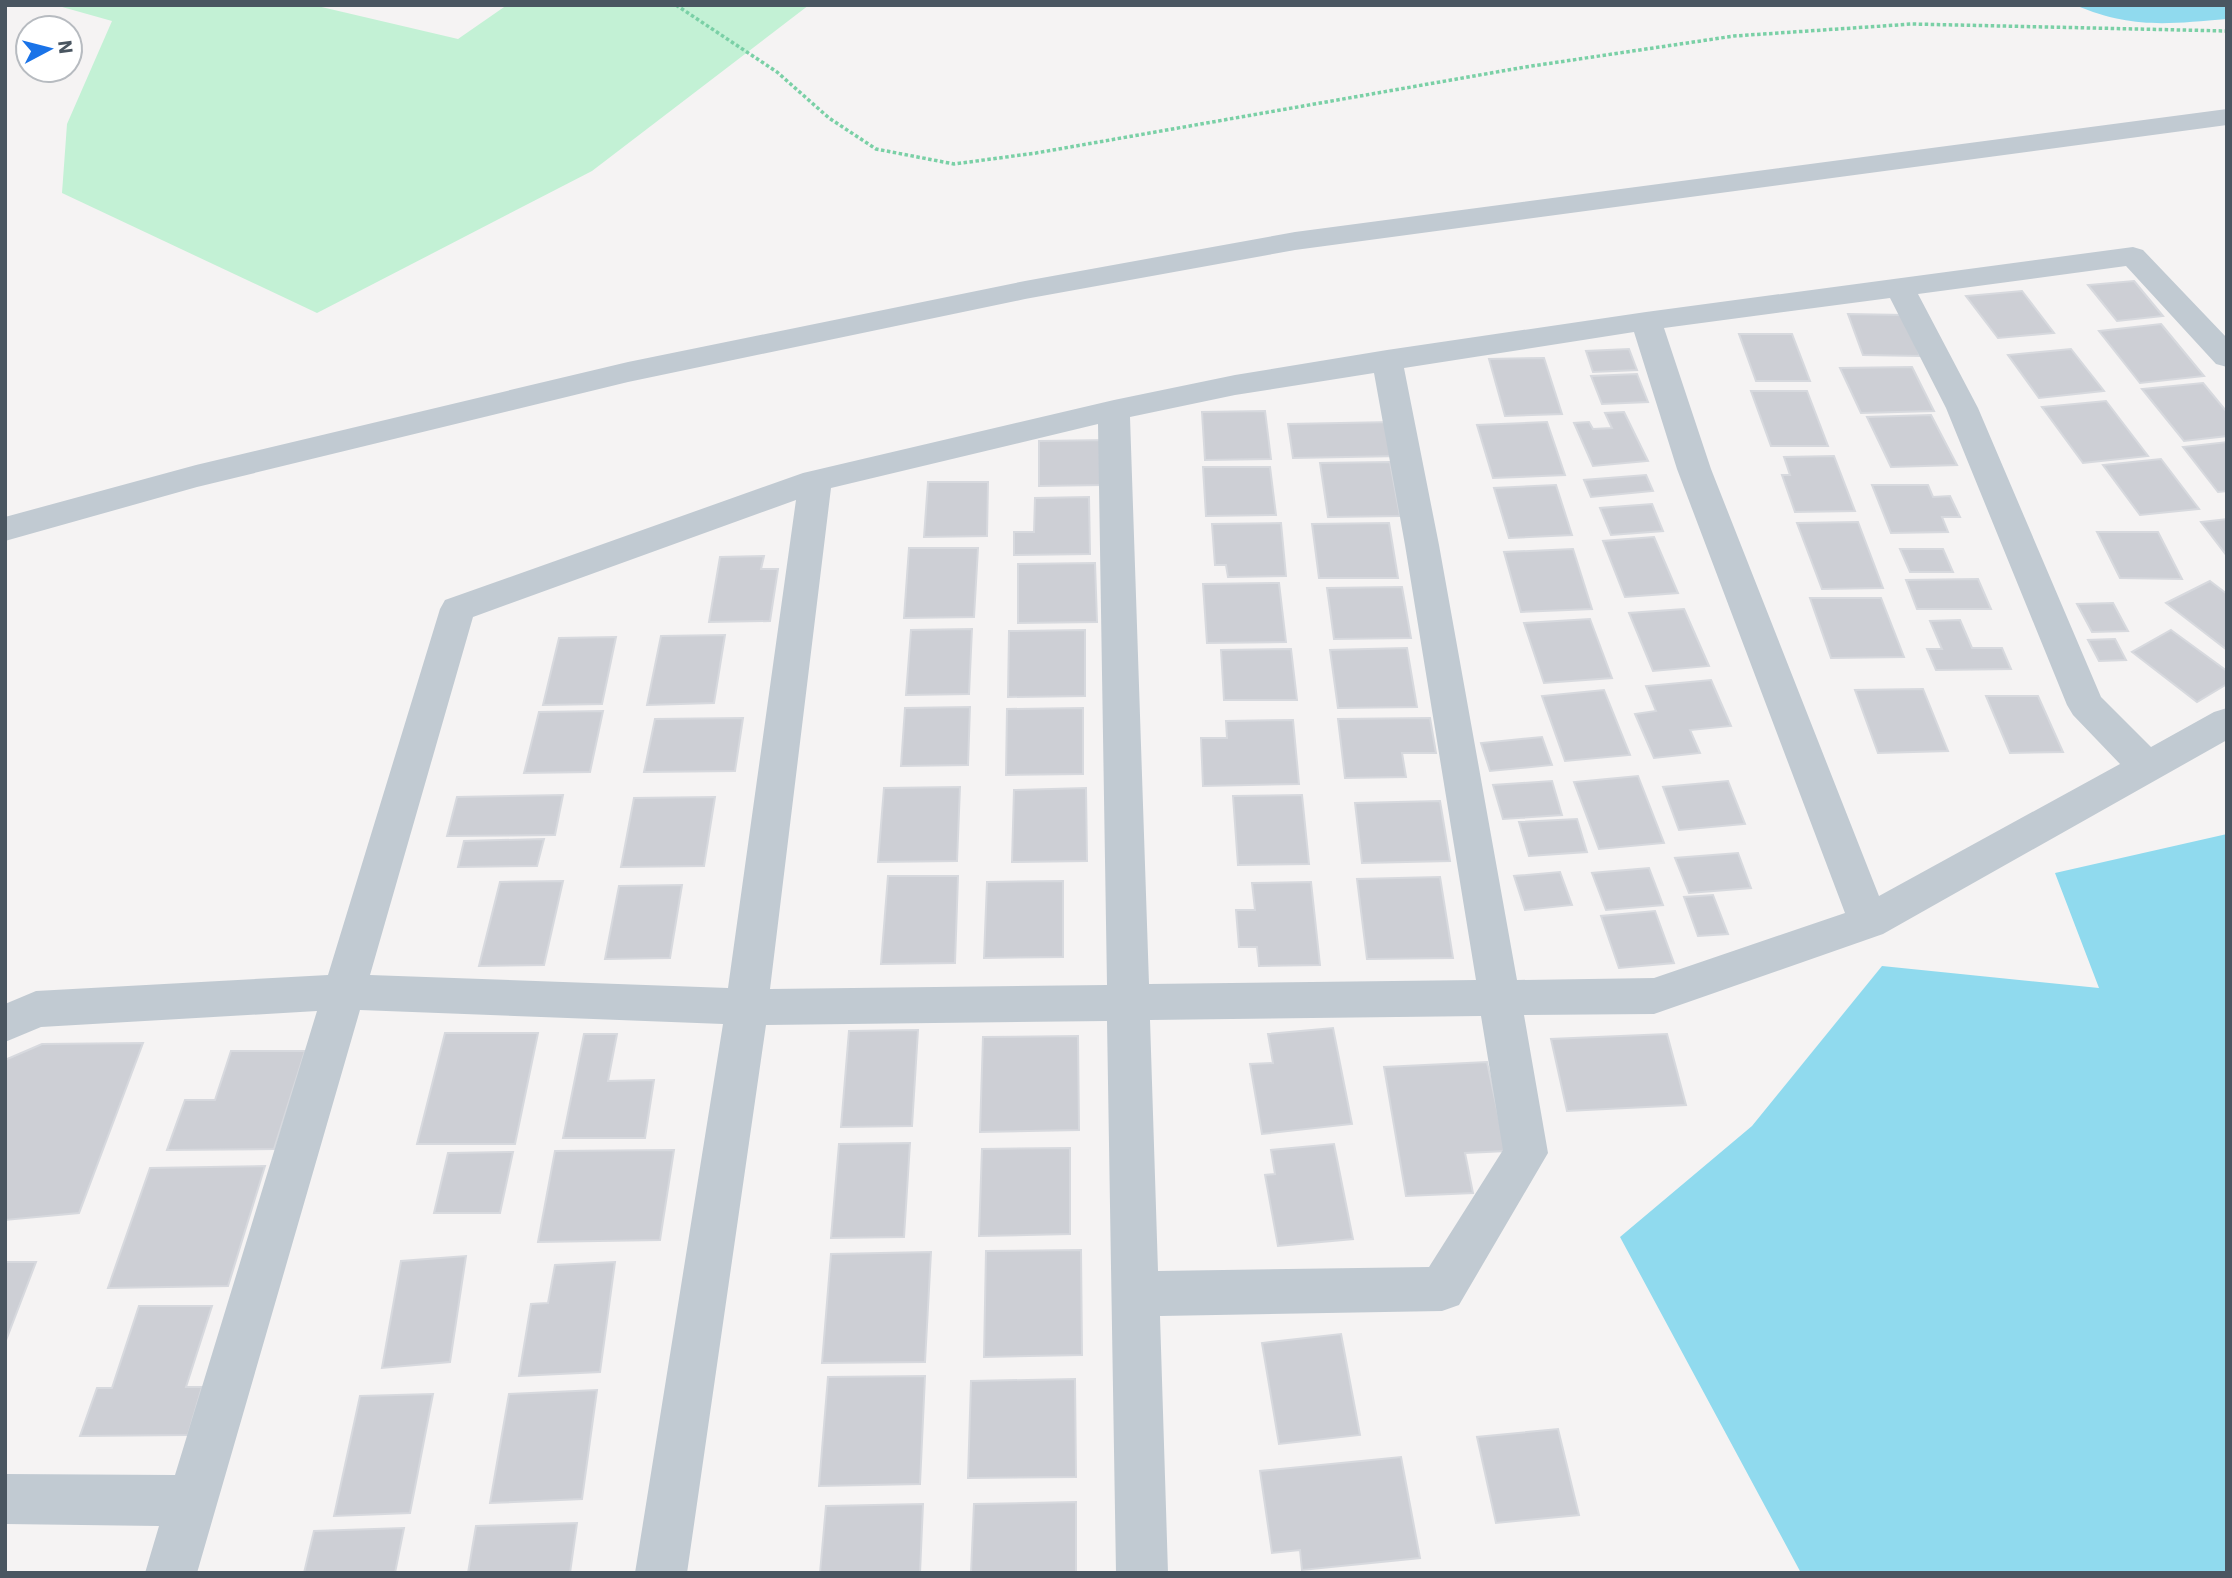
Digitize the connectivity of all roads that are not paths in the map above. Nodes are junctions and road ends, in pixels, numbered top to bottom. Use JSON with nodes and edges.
{"nodes":[{"id":1,"x":2227,"y":117,"type":"edge"},
{"id":2,"x":1899,"y":286,"type":"junction"},
{"id":3,"x":1646,"y":321,"type":"junction"},
{"id":4,"x":2227,"y":357,"type":"edge"},
{"id":5,"x":1387,"y":360,"type":"junction"},
{"id":6,"x":1114,"y":410,"type":"junction"},
{"id":7,"x":815,"y":481,"type":"junction"},
{"id":8,"x":5,"y":528,"type":"edge"},
{"id":9,"x":2227,"y":722,"type":"edge"},
{"id":10,"x":2146,"y":766,"type":"junction"},
{"id":11,"x":1868,"y":922,"type":"junction"},
{"id":12,"x":344,"y":992,"type":"junction"},
{"id":13,"x":1500,"y":998,"type":"junction"},
{"id":14,"x":1129,"y":1001,"type":"junction"},
{"id":15,"x":747,"y":1007,"type":"junction"},
{"id":16,"x":5,"y":1024,"type":"edge"},
{"id":17,"x":1134,"y":1294,"type":"junction"},
{"id":18,"x":5,"y":1499,"type":"edge"},
{"id":19,"x":193,"y":1502,"type":"junction"},
{"id":20,"x":171,"y":1573,"type":"edge"},
{"id":21,"x":662,"y":1573,"type":"edge"},
{"id":22,"x":1142,"y":1573,"type":"edge"}],
"edges":[{"from":1,"to":8,"type":"street"},
{"from":2,"to":3,"type":"street"},
{"from":2,"to":4,"type":"street"},
{"from":2,"to":10,"type":"street"},
{"from":3,"to":5,"type":"street"},
{"from":3,"to":11,"type":"street"},
{"from":5,"to":6,"type":"street"},
{"from":5,"to":13,"type":"street"},
{"from":6,"to":7,"type":"street"},
{"from":6,"to":14,"type":"street"},
{"from":7,"to":12,"type":"street"},
{"from":7,"to":15,"type":"street"},
{"from":9,"to":10,"type":"street"},
{"from":10,"to":11,"type":"street"},
{"from":11,"to":13,"type":"street"},
{"from":12,"to":15,"type":"street"},
{"from":12,"to":16,"type":"street"},
{"from":12,"to":19,"type":"street"},
{"from":13,"to":14,"type":"street"},
{"from":13,"to":17,"type":"street"},
{"from":14,"to":15,"type":"street"},
{"from":14,"to":17,"type":"street"},
{"from":15,"to":21,"type":"street"},
{"from":17,"to":22,"type":"street"},
{"from":18,"to":19,"type":"street"},
{"from":19,"to":20,"type":"street"}]}
